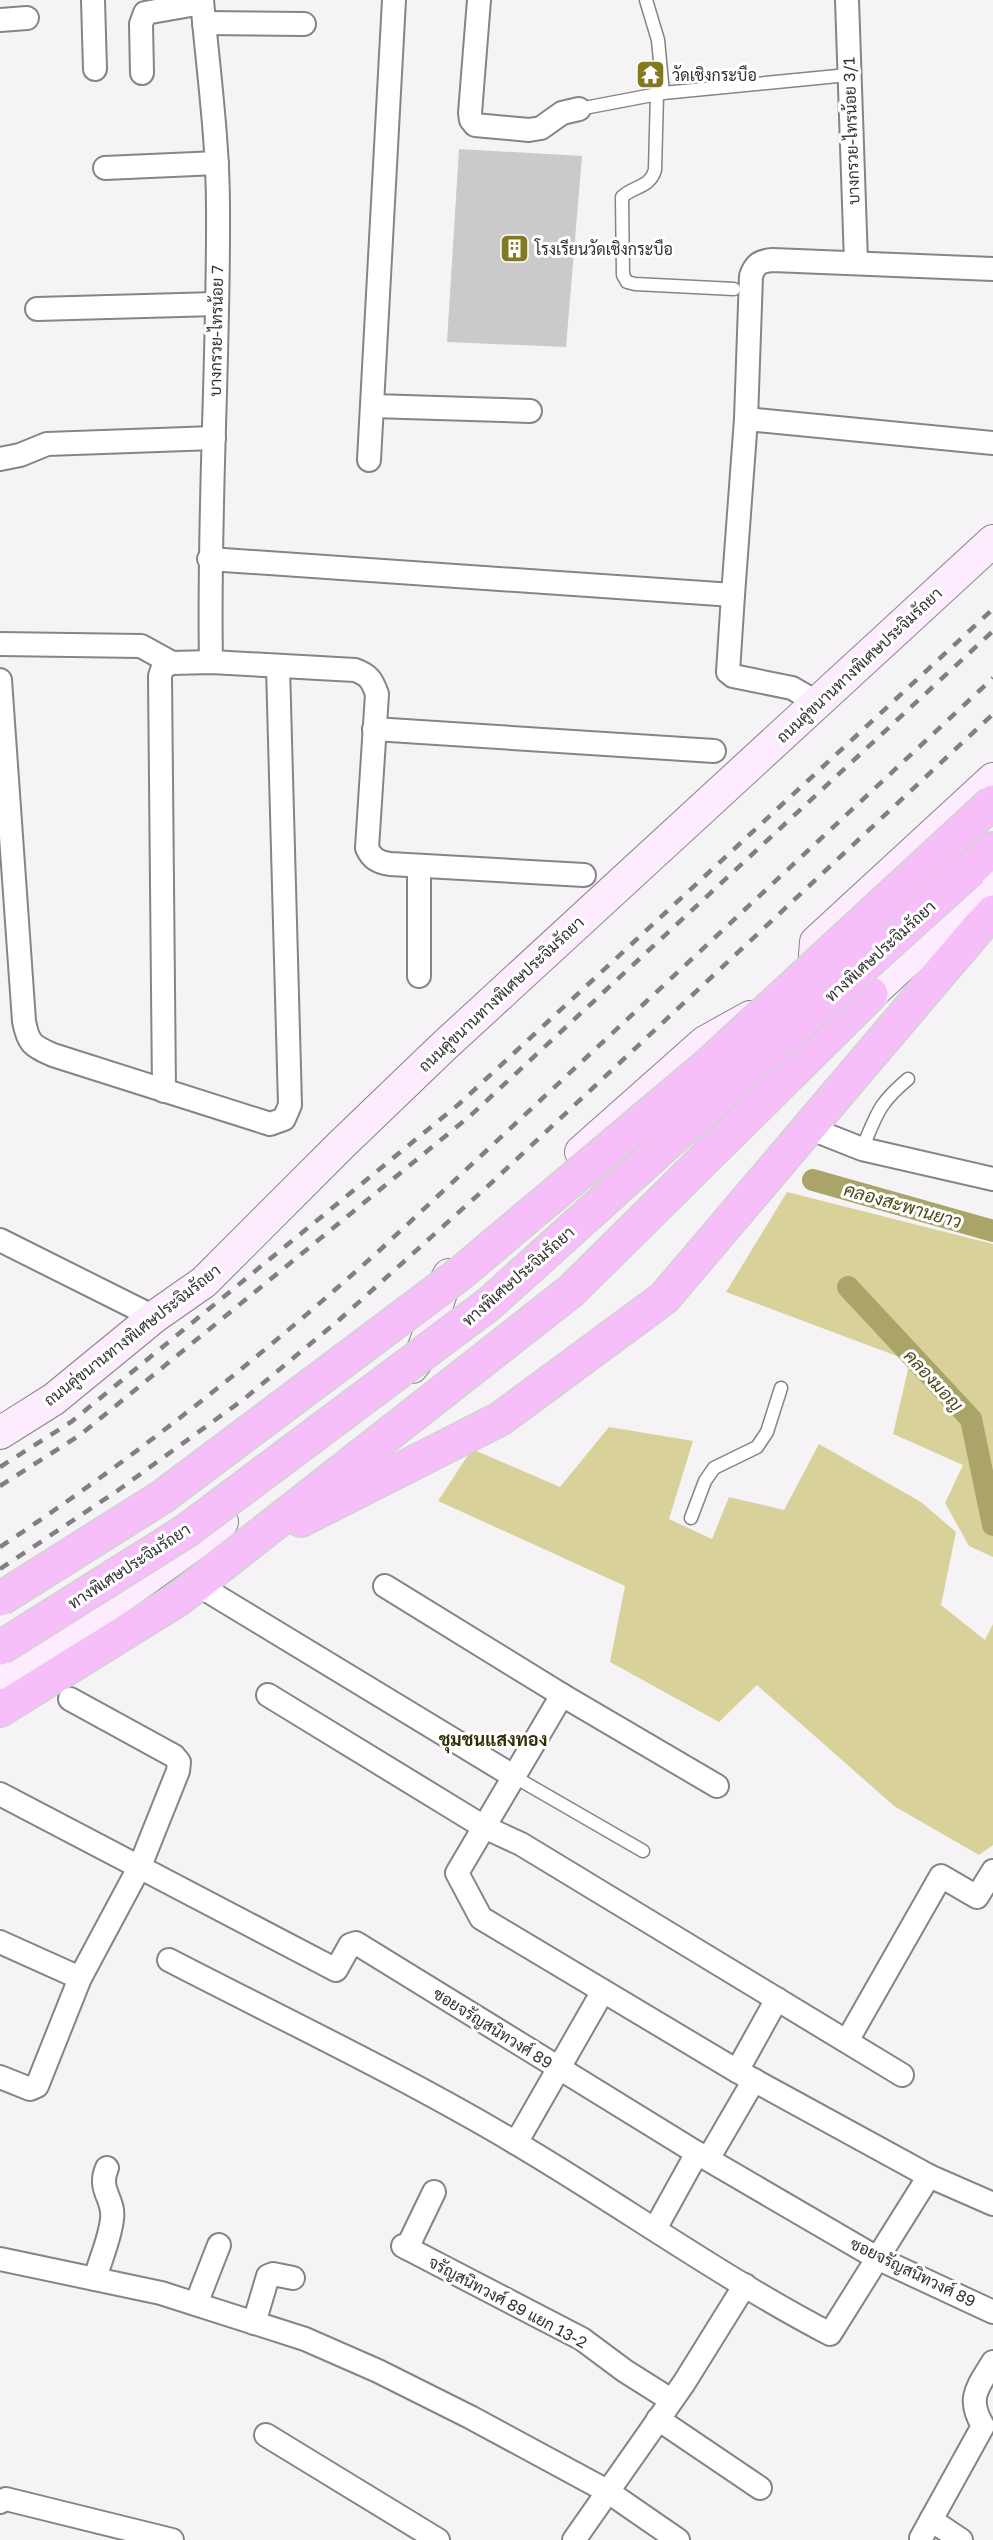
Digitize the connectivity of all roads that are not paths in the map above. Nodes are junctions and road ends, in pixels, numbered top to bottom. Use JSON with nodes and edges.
{"nodes":[{"id":1,"x":93,"y":0,"type":"edge"},
{"id":2,"x":394,"y":0,"type":"edge"},
{"id":3,"x":479,"y":0,"type":"edge"},
{"id":4,"x":646,"y":0,"type":"edge"},
{"id":5,"x":847,"y":0,"type":"edge"},
{"id":6,"x":203,"y":8,"type":"edge"},
{"id":7,"x":27,"y":18,"type":"dead end"},
{"id":8,"x":0,"y":20,"type":"edge"},
{"id":9,"x":304,"y":24,"type":"dead end"},
{"id":10,"x":95,"y":69,"type":"dead end"},
{"id":11,"x":142,"y":73,"type":"dead end"},
{"id":12,"x":848,"y":75,"type":"junction"},
{"id":13,"x":660,"y":93,"type":"junction"},
{"id":14,"x":579,"y":109,"type":"joint"},
{"id":15,"x":217,"y":163,"type":"junction"},
{"id":16,"x":105,"y":168,"type":"dead end"},
{"id":17,"x":856,"y":262,"type":"junction"},
{"id":18,"x":993,"y":269,"type":"edge"},
{"id":19,"x":734,"y":289,"type":"dead end"},
{"id":20,"x":216,"y":304,"type":"junction"},
{"id":21,"x":37,"y":309,"type":"dead end"},
{"id":22,"x":373,"y":406,"type":"junction"},
{"id":23,"x":530,"y":411,"type":"dead end"},
{"id":24,"x":746,"y":418,"type":"junction"},
{"id":25,"x":213,"y":438,"type":"junction"},
{"id":26,"x":993,"y":443,"type":"edge"},
{"id":27,"x":0,"y":459,"type":"edge"},
{"id":28,"x":369,"y":460,"type":"dead end"},
{"id":29,"x":993,"y":541,"type":"edge"},
{"id":30,"x":209,"y":559,"type":"junction"},
{"id":31,"x":733,"y":595,"type":"junction"},
{"id":32,"x":0,"y":644,"type":"edge"},
{"id":33,"x":211,"y":662,"type":"junction"},
{"id":34,"x":172,"y":663,"type":"junction"},
{"id":35,"x":278,"y":667,"type":"junction"},
{"id":36,"x":0,"y":680,"type":"edge"},
{"id":37,"x":818,"y":703,"type":"junction"},
{"id":38,"x":374,"y":729,"type":"junction"},
{"id":39,"x":714,"y":751,"type":"dead end"},
{"id":40,"x":993,"y":779,"type":"edge"},
{"id":41,"x":993,"y":802,"type":"edge"},
{"id":42,"x":993,"y":849,"type":"edge"},
{"id":43,"x":419,"y":866,"type":"junction"},
{"id":44,"x":584,"y":875,"type":"dead end"},
{"id":45,"x":993,"y":881,"type":"edge"},
{"id":46,"x":993,"y":912,"type":"edge"},
{"id":47,"x":419,"y":976,"type":"dead end"},
{"id":48,"x":832,"y":988,"type":"junction"},
{"id":49,"x":871,"y":994,"type":"junction"},
{"id":50,"x":908,"y":1079,"type":"dead end"},
{"id":51,"x":164,"y":1092,"type":"junction"},
{"id":52,"x":809,"y":1128,"type":"junction"},
{"id":53,"x":862,"y":1149,"type":"junction"},
{"id":54,"x":993,"y":1179,"type":"edge"},
{"id":55,"x":0,"y":1240,"type":"edge"},
{"id":56,"x":154,"y":1317,"type":"junction"},
{"id":57,"x":781,"y":1388,"type":"dead end"},
{"id":58,"x":0,"y":1433,"type":"edge"},
{"id":59,"x":690,"y":1518,"type":"dead end"},
{"id":60,"x":258,"y":1537,"type":"junction"},
{"id":61,"x":386,"y":1586,"type":"dead end"},
{"id":62,"x":208,"y":1591,"type":"dead end"},
{"id":63,"x":0,"y":1599,"type":"edge"},
{"id":64,"x":0,"y":1648,"type":"edge"},
{"id":65,"x":0,"y":1673,"type":"edge"},
{"id":66,"x":268,"y":1695,"type":"dead end"},
{"id":67,"x":562,"y":1695,"type":"junction"},
{"id":68,"x":70,"y":1699,"type":"dead end"},
{"id":69,"x":0,"y":1710,"type":"edge"},
{"id":70,"x":513,"y":1776,"type":"junction"},
{"id":71,"x":717,"y":1786,"type":"dead end"},
{"id":72,"x":0,"y":1794,"type":"edge"},
{"id":73,"x":484,"y":1827,"type":"junction"},
{"id":74,"x":643,"y":1851,"type":"dead end"},
{"id":75,"x":140,"y":1866,"type":"junction"},
{"id":76,"x":993,"y":1871,"type":"edge"},
{"id":77,"x":0,"y":1942,"type":"edge"},
{"id":78,"x":169,"y":1960,"type":"dead end"},
{"id":79,"x":80,"y":1978,"type":"junction"},
{"id":80,"x":603,"y":1990,"type":"junction"},
{"id":81,"x":777,"y":1999,"type":"junction"},
{"id":82,"x":846,"y":2041,"type":"junction"},
{"id":83,"x":558,"y":2069,"type":"junction"},
{"id":84,"x":745,"y":2075,"type":"junction"},
{"id":85,"x":902,"y":2075,"type":"dead end"},
{"id":86,"x":0,"y":2077,"type":"edge"},
{"id":87,"x":516,"y":2143,"type":"junction"},
{"id":88,"x":702,"y":2156,"type":"junction"},
{"id":89,"x":107,"y":2168,"type":"dead end"},
{"id":90,"x":928,"y":2176,"type":"junction"},
{"id":91,"x":434,"y":2192,"type":"dead end"},
{"id":92,"x":993,"y":2204,"type":"edge"},
{"id":93,"x":655,"y":2229,"type":"junction"},
{"id":94,"x":219,"y":2245,"type":"dead end"},
{"id":95,"x":878,"y":2258,"type":"junction"},
{"id":96,"x":0,"y":2259,"type":"edge"},
{"id":97,"x":293,"y":2278,"type":"dead end"},
{"id":98,"x":95,"y":2279,"type":"junction"},
{"id":99,"x":745,"y":2285,"type":"junction"},
{"id":100,"x":196,"y":2304,"type":"junction"},
{"id":101,"x":993,"y":2312,"type":"edge"},
{"id":102,"x":254,"y":2323,"type":"junction"},
{"id":103,"x":993,"y":2362,"type":"edge"},
{"id":104,"x":671,"y":2400,"type":"junction"},
{"id":105,"x":984,"y":2416,"type":"edge"},
{"id":106,"x":658,"y":2419,"type":"junction"},
{"id":107,"x":266,"y":2435,"type":"dead end"},
{"id":108,"x":760,"y":2488,"type":"dead end"},
{"id":109,"x":607,"y":2492,"type":"junction"},
{"id":110,"x":0,"y":2502,"type":"edge"},
{"id":111,"x":172,"y":2540,"type":"edge"},
{"id":112,"x":438,"y":2540,"type":"edge"},
{"id":113,"x":574,"y":2540,"type":"edge"},
{"id":114,"x":678,"y":2540,"type":"edge"},
{"id":115,"x":961,"y":2540,"type":"edge"}],
"edges":[{"from":1,"to":10,"type":"street"},
{"from":2,"to":22,"type":"street"},
{"from":3,"to":14,"type":"street"},
{"from":4,"to":13,"type":"lane"},
{"from":5,"to":12,"type":"street","name":"บางกรวย-ไทรน้อย 3/1"},
{"from":6,"to":9,"type":"street"},
{"from":6,"to":11,"type":"street"},
{"from":6,"to":15,"type":"street","name":"บางกรวย-ไทรน้อย 7"},
{"from":7,"to":8,"type":"street"},
{"from":12,"to":13,"type":"lane"},
{"from":12,"to":17,"type":"street","name":"บางกรวย-ไทรน้อย 3/1"},
{"from":13,"to":14,"type":"lane"},
{"from":13,"to":19,"type":"lane"},
{"from":15,"to":16,"type":"street"},
{"from":15,"to":20,"type":"street","name":"บางกรวย-ไทรน้อย 7"},
{"from":17,"to":18,"type":"street"},
{"from":17,"to":24,"type":"street"},
{"from":20,"to":21,"type":"street"},
{"from":20,"to":25,"type":"street","name":"บางกรวย-ไทรน้อย 7"},
{"from":22,"to":23,"type":"street"},
{"from":22,"to":28,"type":"street"},
{"from":24,"to":26,"type":"street"},
{"from":24,"to":31,"type":"street"},
{"from":25,"to":27,"type":"street"},
{"from":25,"to":30,"type":"street","name":"บางกรวย-ไทรน้อย 7"},
{"from":29,"to":37,"type":"main road","name":"ถนนคู่ขนานทางพิเศษประจิมรัถยา"},
{"from":30,"to":31,"type":"street"},
{"from":30,"to":33,"type":"street","name":"บางกรวย-ไทรน้อย 7"},
{"from":31,"to":37,"type":"street"},
{"from":32,"to":34,"type":"street"},
{"from":33,"to":34,"type":"street"},
{"from":33,"to":35,"type":"street"},
{"from":34,"to":51,"type":"street"},
{"from":35,"to":38,"type":"street"},
{"from":35,"to":51,"type":"street"},
{"from":36,"to":51,"type":"street"},
{"from":37,"to":56,"type":"main road","name":"ถนนคู่ขนานทางพิเศษประจิมรัถยา"},
{"from":38,"to":39,"type":"street"},
{"from":38,"to":43,"type":"street"},
{"from":40,"to":48,"type":"main road"},
{"from":41,"to":63,"type":"highway","name":"ทางพิเศษประจิมรัถยา","bridge":true},
{"from":42,"to":64,"type":"highway","name":"ทางพิเศษประจิมรัถยา","bridge":true},
{"from":43,"to":44,"type":"street"},
{"from":43,"to":47,"type":"street"},
{"from":45,"to":49,"type":"main road"},
{"from":46,"to":52,"type":"highway"},
{"from":48,"to":49,"type":"main road"},
{"from":48,"to":65,"type":"main road"},
{"from":49,"to":60,"type":"highway"},
{"from":50,"to":53,"type":"lane"},
{"from":52,"to":53,"type":"street"},
{"from":52,"to":60,"type":"highway"},
{"from":53,"to":54,"type":"street"},
{"from":55,"to":56,"type":"street"},
{"from":56,"to":58,"type":"main road","name":"ถนนคู่ขนานทางพิเศษประจิมรัถยา"},
{"from":57,"to":59,"type":"lane"},
{"from":60,"to":69,"type":"highway"},
{"from":61,"to":67,"type":"street"},
{"from":62,"to":70,"type":"street"},
{"from":66,"to":73,"type":"street"},
{"from":67,"to":70,"type":"street"},
{"from":67,"to":71,"type":"street"},
{"from":68,"to":75,"type":"street"},
{"from":70,"to":73,"type":"street"},
{"from":70,"to":74,"type":"lane"},
{"from":72,"to":75,"type":"street","name":"ซอยจรัญสนิทวงศ์ 89"},
{"from":73,"to":80,"type":"street"},
{"from":73,"to":81,"type":"street"},
{"from":75,"to":79,"type":"street"},
{"from":75,"to":83,"type":"street","name":"ซอยจรัญสนิทวงศ์ 89"},
{"from":76,"to":82,"type":"street"},
{"from":77,"to":79,"type":"street"},
{"from":78,"to":87,"type":"street"},
{"from":79,"to":86,"type":"street"},
{"from":80,"to":83,"type":"street"},
{"from":80,"to":84,"type":"street"},
{"from":81,"to":82,"type":"street"},
{"from":81,"to":84,"type":"street"},
{"from":82,"to":85,"type":"street"},
{"from":83,"to":87,"type":"street"},
{"from":83,"to":88,"type":"street","name":"ซอยจรัญสนิทวงศ์ 89"},
{"from":84,"to":88,"type":"street"},
{"from":84,"to":90,"type":"street"},
{"from":87,"to":93,"type":"street"},
{"from":88,"to":93,"type":"street"},
{"from":88,"to":95,"type":"street","name":"ซอยจรัญสนิทวงศ์ 89"},
{"from":89,"to":98,"type":"street"},
{"from":90,"to":92,"type":"street"},
{"from":90,"to":95,"type":"street"},
{"from":91,"to":104,"type":"street","name":"จรัญสนิทวงศ์ 89 แยก 13-2"},
{"from":93,"to":99,"type":"street"},
{"from":94,"to":100,"type":"street"},
{"from":95,"to":99,"type":"street"},
{"from":95,"to":101,"type":"street","name":"ซอยจรัญสนิทวงศ์ 89"},
{"from":96,"to":98,"type":"street"},
{"from":97,"to":102,"type":"street"},
{"from":98,"to":100,"type":"street"},
{"from":99,"to":104,"type":"street"},
{"from":100,"to":102,"type":"street"},
{"from":102,"to":109,"type":"street"},
{"from":103,"to":105,"type":"street"},
{"from":104,"to":106,"type":"street"},
{"from":105,"to":115,"type":"street"},
{"from":106,"to":108,"type":"street"},
{"from":106,"to":109,"type":"street"},
{"from":107,"to":112,"type":"street"},
{"from":109,"to":113,"type":"street"},
{"from":109,"to":114,"type":"street"},
{"from":110,"to":111,"type":"street"}]}
